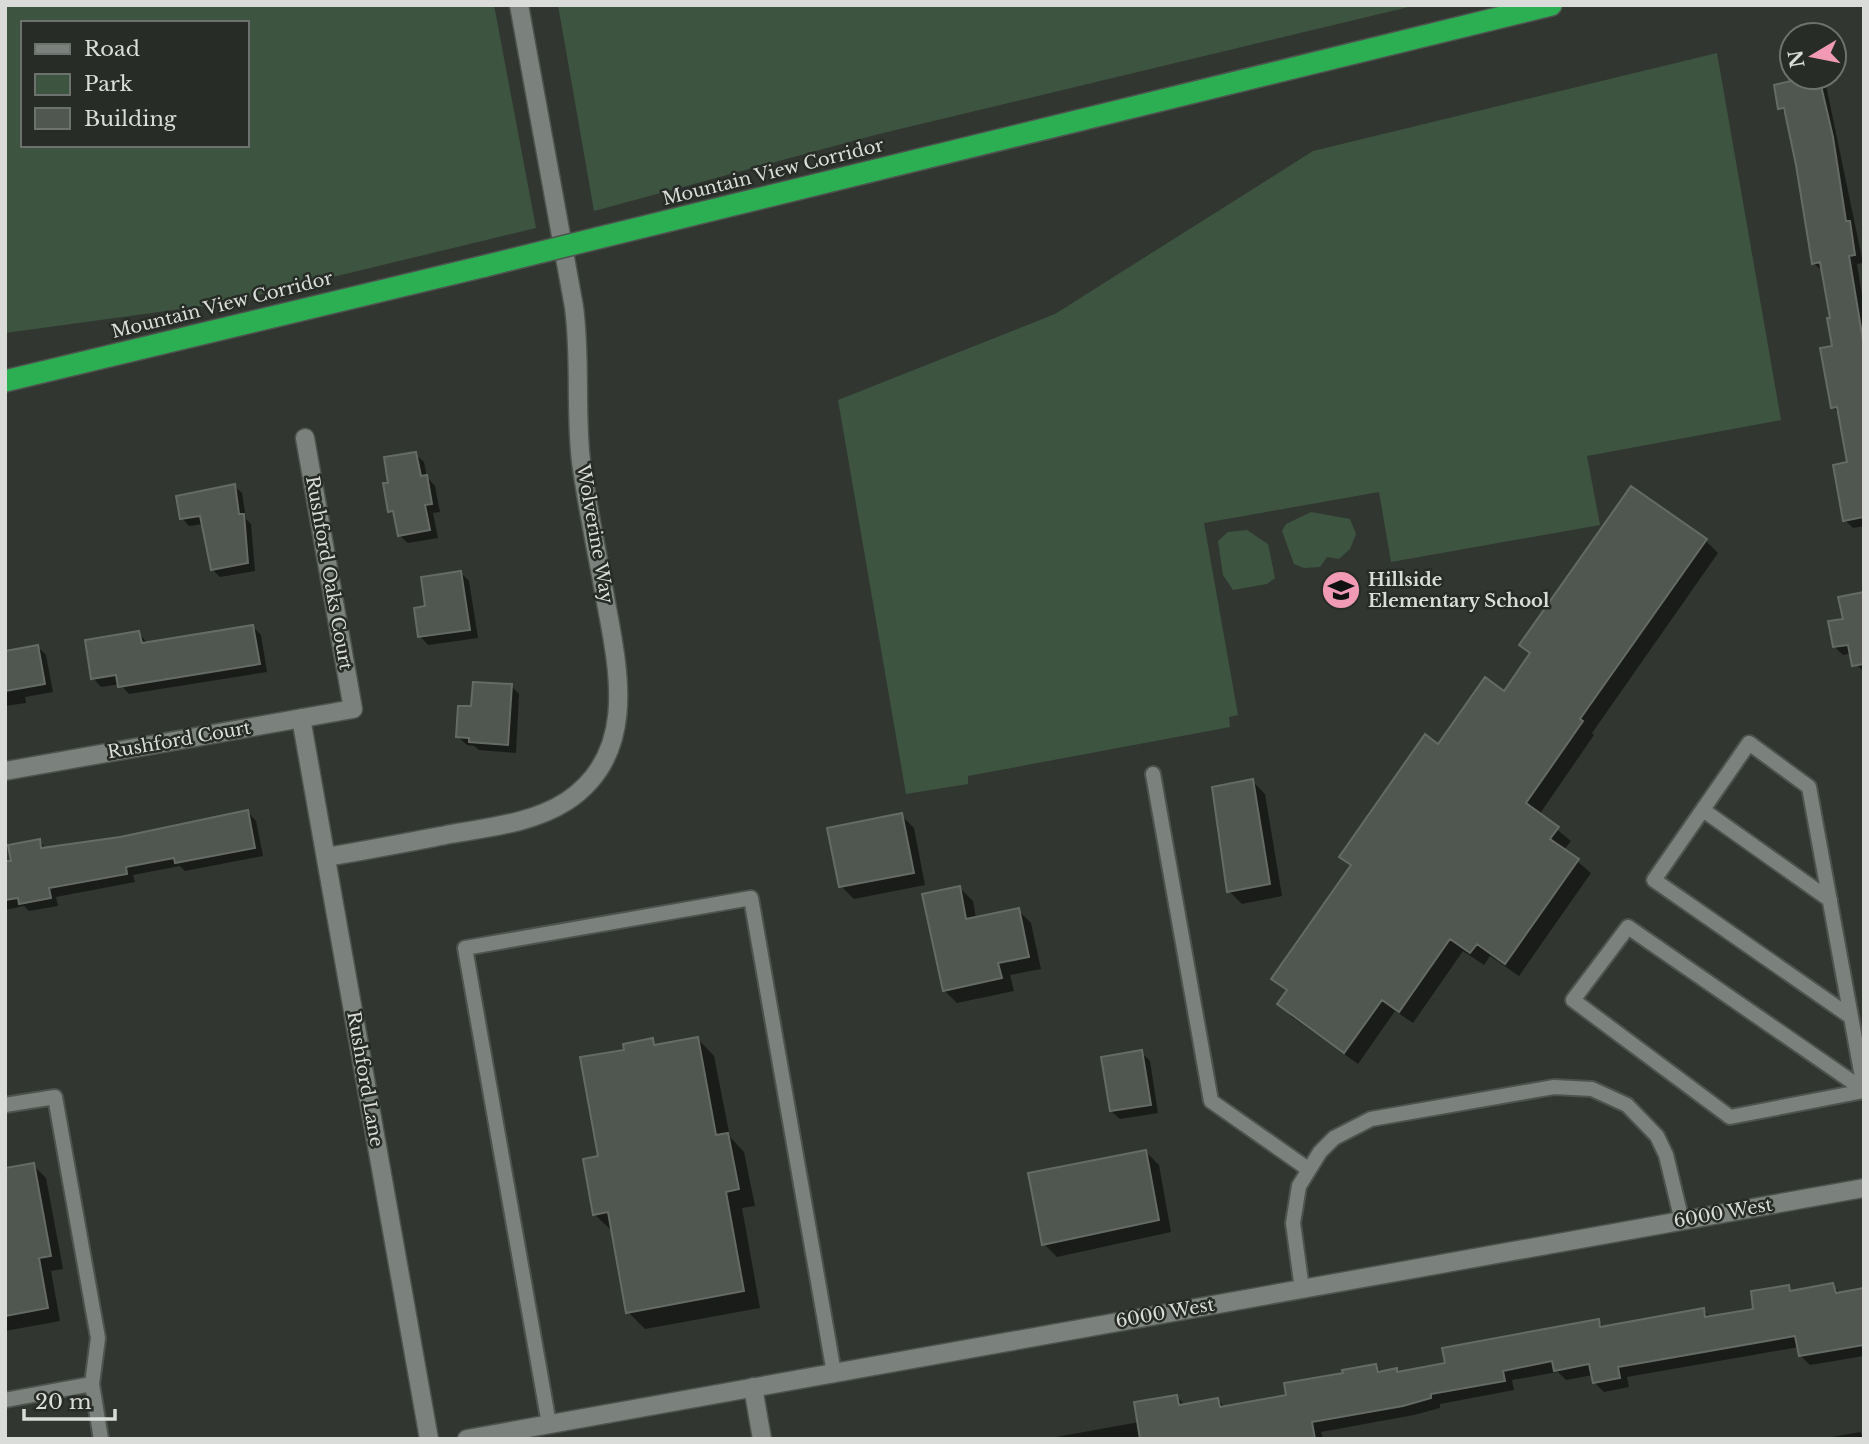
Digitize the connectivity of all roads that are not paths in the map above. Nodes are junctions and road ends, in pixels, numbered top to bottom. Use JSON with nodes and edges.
{"nodes":[{"id":1,"x":519,"y":5,"type":"edge"},
{"id":2,"x":1551,"y":5,"type":"edge"},
{"id":3,"x":5,"y":381,"type":"edge"},
{"id":4,"x":305,"y":438,"type":"dead end"},
{"id":5,"x":353,"y":709,"type":"joint"},
{"id":6,"x":301,"y":718,"type":"junction"},
{"id":7,"x":5,"y":771,"type":"edge"},
{"id":8,"x":1153,"y":774,"type":"dead end"},
{"id":9,"x":1703,"y":810,"type":"junction"},
{"id":10,"x":326,"y":857,"type":"junction"},
{"id":11,"x":1830,"y":900,"type":"junction"},
{"id":12,"x":1851,"y":1017,"type":"junction"},
{"id":13,"x":1864,"y":1090,"type":"edge"},
{"id":14,"x":5,"y":1105,"type":"edge"},
{"id":15,"x":1308,"y":1169,"type":"junction"},
{"id":16,"x":1864,"y":1188,"type":"edge"},
{"id":17,"x":1682,"y":1221,"type":"junction"},
{"id":18,"x":1302,"y":1289,"type":"junction"},
{"id":19,"x":834,"y":1373,"type":"junction"},
{"id":20,"x":92,"y":1384,"type":"junction"},
{"id":21,"x":753,"y":1387,"type":"junction"},
{"id":22,"x":5,"y":1400,"type":"edge"},
{"id":23,"x":549,"y":1424,"type":"junction"},
{"id":24,"x":101,"y":1439,"type":"edge"},
{"id":25,"x":429,"y":1439,"type":"edge"},
{"id":26,"x":467,"y":1439,"type":"edge"},
{"id":27,"x":762,"y":1439,"type":"edge"}],
"edges":[{"from":1,"to":10,"type":"street","name":"Wolverine Way"},
{"from":2,"to":3,"type":"highway","name":"Mountain View Corridor","bridge":true},
{"from":4,"to":5,"type":"street","name":"Rushford Oaks Court"},
{"from":5,"to":6,"type":"street","name":"Rushford Court"},
{"from":6,"to":7,"type":"street","name":"Rushford Court"},
{"from":6,"to":10,"type":"street","name":"Rushford Lane"},
{"from":8,"to":15,"type":"lane"},
{"from":9,"to":11,"type":"lane"},
{"from":9,"to":11,"type":"lane"},
{"from":9,"to":12,"type":"lane"},
{"from":10,"to":25,"type":"street","name":"Rushford Lane"},
{"from":11,"to":12,"type":"lane"},
{"from":12,"to":13,"type":"lane"},
{"from":13,"to":13,"type":"lane"},
{"from":14,"to":20,"type":"lane"},
{"from":15,"to":17,"type":"lane"},
{"from":15,"to":18,"type":"lane"},
{"from":16,"to":17,"type":"street","name":"6000 West"},
{"from":17,"to":18,"type":"street","name":"6000 West"},
{"from":18,"to":19,"type":"street","name":"6000 West"},
{"from":19,"to":21,"type":"street","name":"6000 West"},
{"from":19,"to":23,"type":"lane"},
{"from":20,"to":22,"type":"lane"},
{"from":20,"to":24,"type":"lane"},
{"from":21,"to":23,"type":"street","name":"6000 West"},
{"from":21,"to":27,"type":"street"},
{"from":23,"to":26,"type":"street","name":"6000 West"}]}
